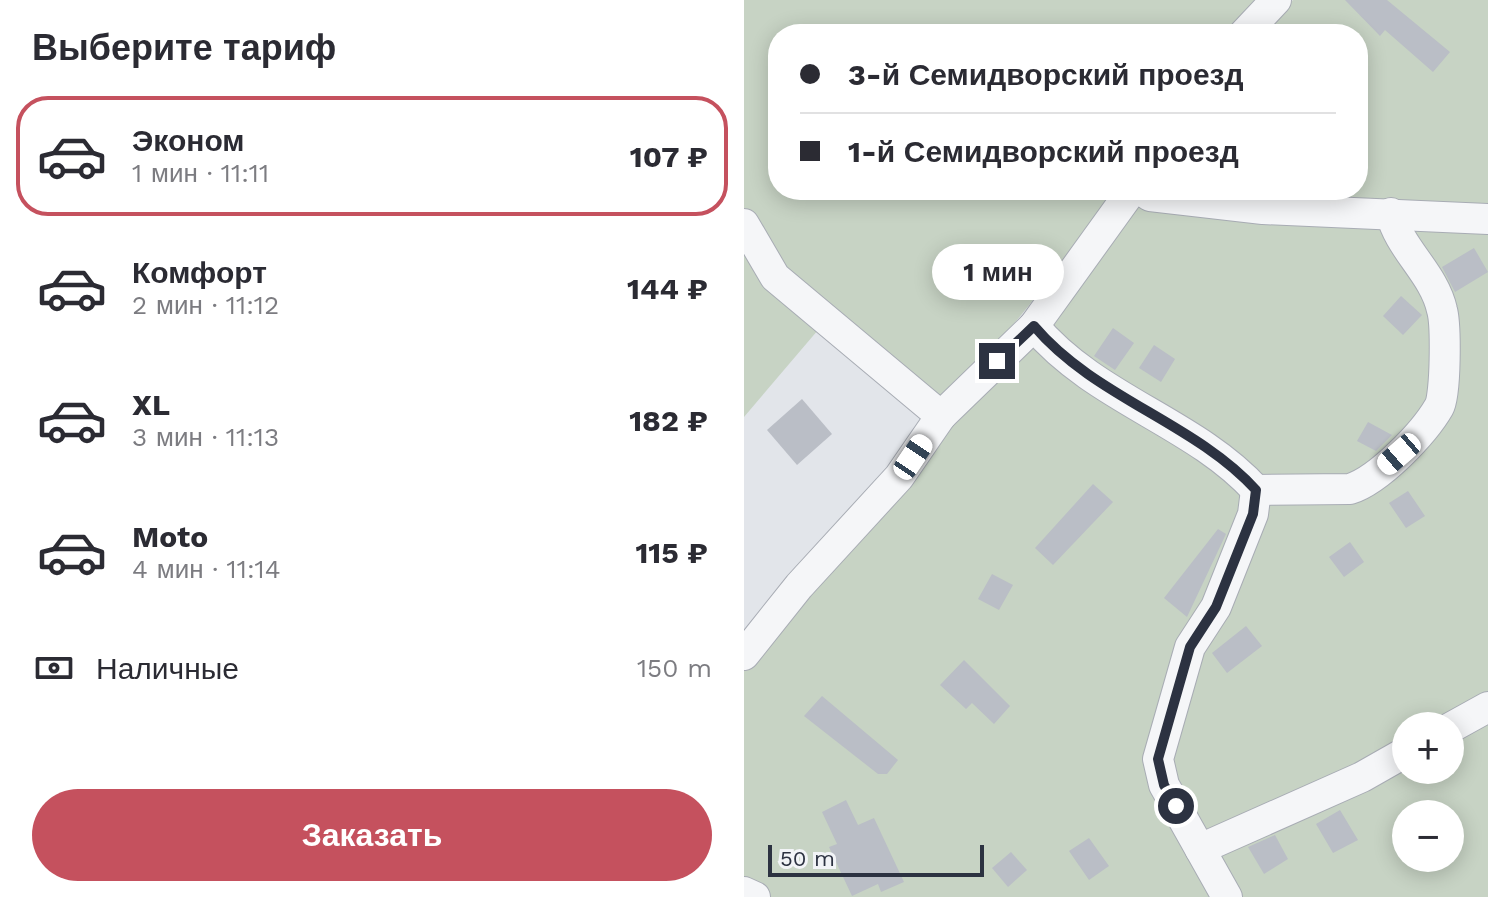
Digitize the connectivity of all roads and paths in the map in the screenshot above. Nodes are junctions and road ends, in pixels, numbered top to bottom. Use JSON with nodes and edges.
{"nodes":[{"id":1,"x":1276,"y":0,"type":"edge"},
{"id":2,"x":1253,"y":24,"type":"edge"},
{"id":3,"x":1125,"y":200,"type":"edge"},
{"id":4,"x":1185,"y":200,"type":"edge"},
{"id":5,"x":1391,"y":213,"type":"junction"},
{"id":6,"x":1488,"y":219,"type":"edge"},
{"id":7,"x":744,"y":224,"type":"edge"},
{"id":8,"x":1034,"y":326,"type":"junction"},
{"id":9,"x":941,"y":416,"type":"junction"},
{"id":10,"x":1256,"y":490,"type":"junction"},
{"id":11,"x":749,"y":639,"type":"edge"},
{"id":12,"x":1488,"y":707,"type":"edge"},
{"id":13,"x":1464,"y":720,"type":"edge"},
{"id":14,"x":1392,"y":760,"type":"edge"},
{"id":15,"x":1200,"y":849,"type":"junction"},
{"id":16,"x":744,"y":892,"type":"edge"},
{"id":17,"x":755,"y":897,"type":"edge"},
{"id":18,"x":1227,"y":897,"type":"edge"}],
"edges":[{"from":1,"to":2,"type":"street"},
{"from":3,"to":8,"type":"street"},
{"from":4,"to":5,"type":"street"},
{"from":5,"to":6,"type":"street"},
{"from":5,"to":10,"type":"street"},
{"from":7,"to":9,"type":"street"},
{"from":8,"to":9,"type":"street"},
{"from":8,"to":10,"type":"street"},
{"from":9,"to":11,"type":"street"},
{"from":10,"to":15,"type":"street"},
{"from":12,"to":13,"type":"street"},
{"from":14,"to":15,"type":"street"},
{"from":15,"to":18,"type":"street"},
{"from":16,"to":17,"type":"street"}]}
